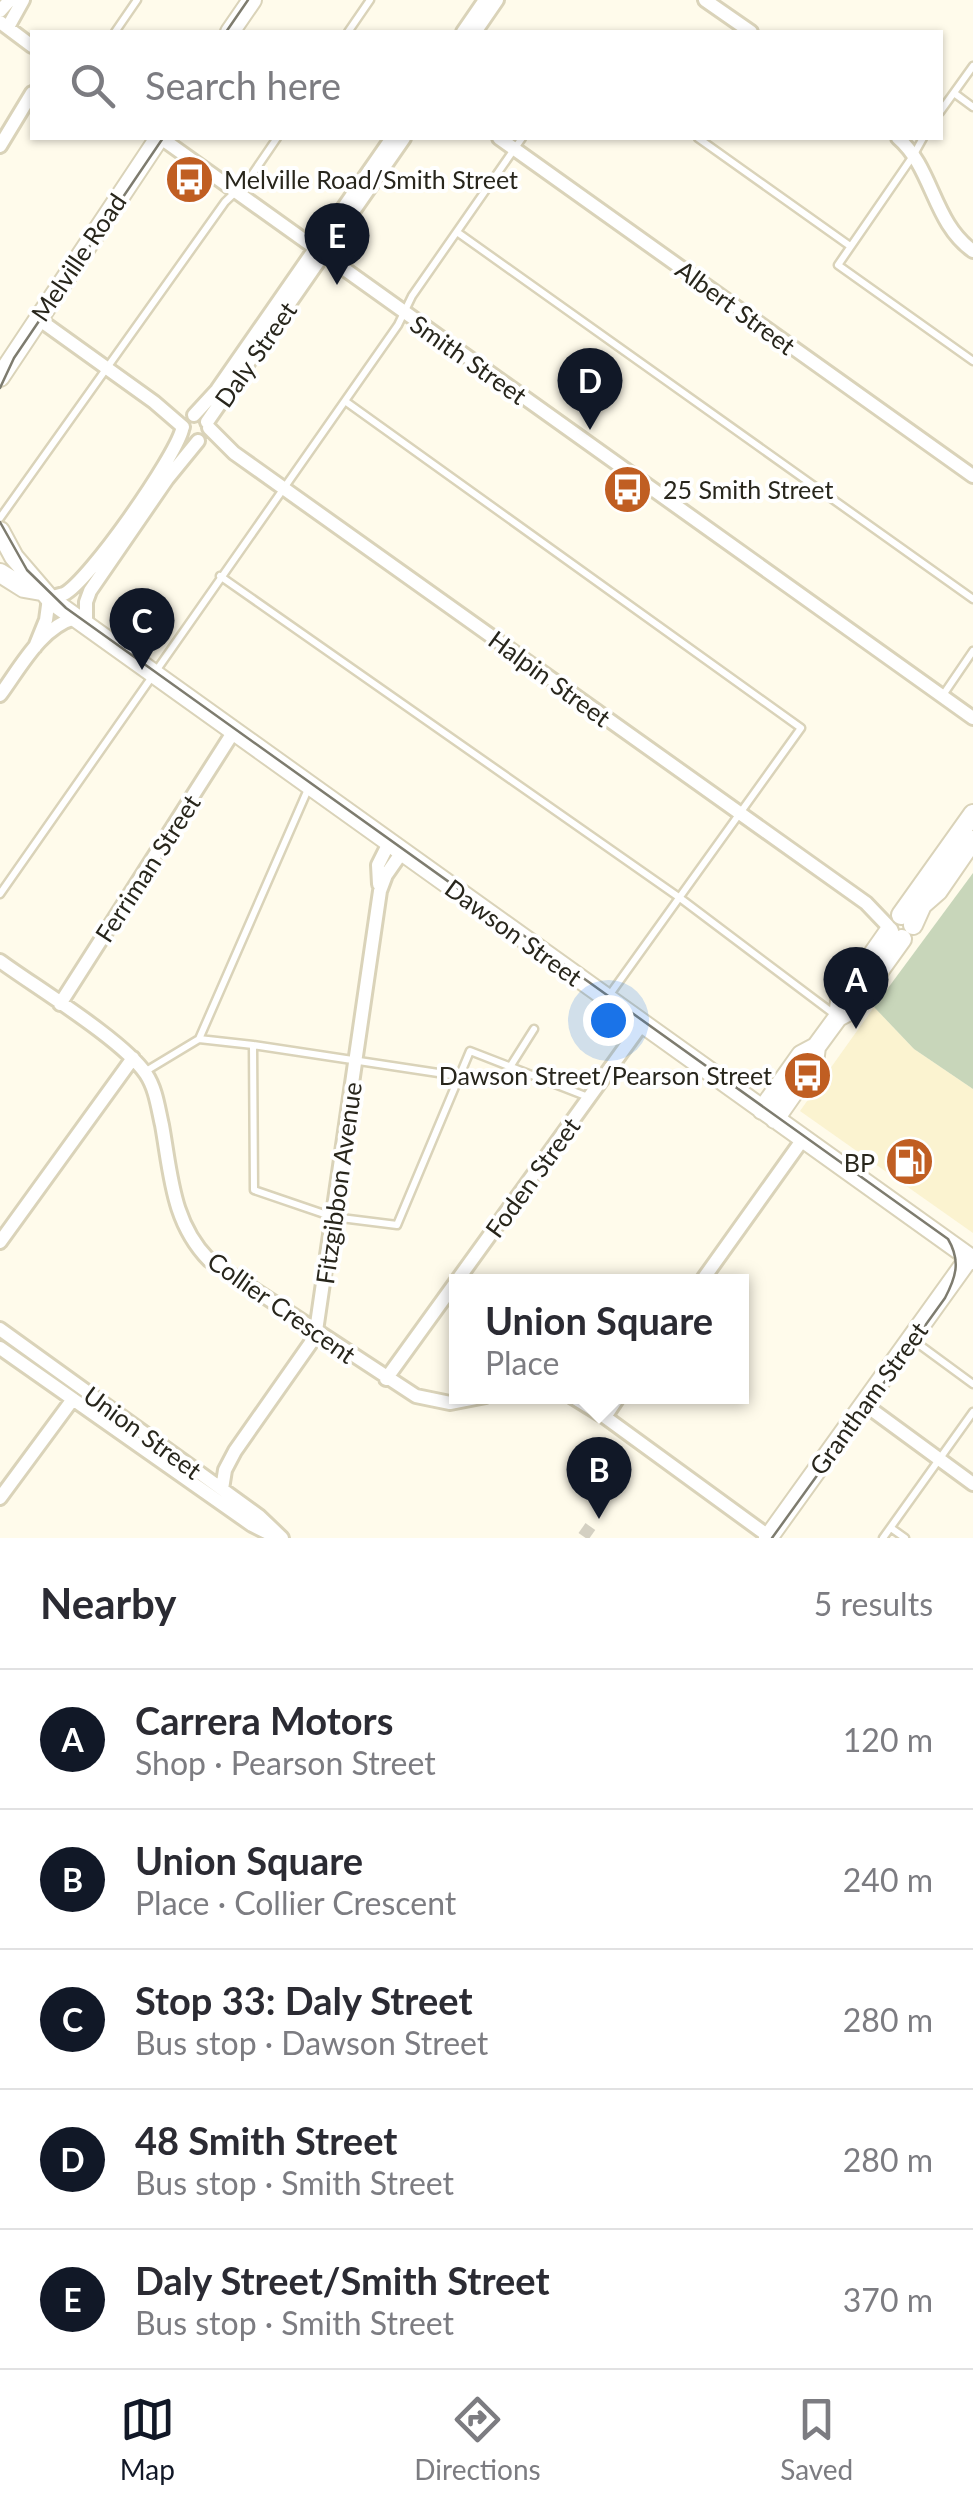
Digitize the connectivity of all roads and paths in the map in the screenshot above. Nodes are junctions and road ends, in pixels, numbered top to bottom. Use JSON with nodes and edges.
{"nodes":[{"id":1,"x":10,"y":0,"type":"edge"},
{"id":2,"x":23,"y":0,"type":"edge"},
{"id":3,"x":137,"y":0,"type":"edge"},
{"id":4,"x":252,"y":0,"type":"edge"},
{"id":5,"x":370,"y":0,"type":"edge"},
{"id":6,"x":485,"y":0,"type":"edge"},
{"id":7,"x":497,"y":0,"type":"edge"},
{"id":8,"x":705,"y":0,"type":"edge"},
{"id":9,"x":0,"y":12,"type":"edge"},
{"id":10,"x":4,"y":24,"type":"edge"},
{"id":11,"x":116,"y":30,"type":"edge"},
{"id":12,"x":231,"y":30,"type":"edge"},
{"id":13,"x":349,"y":30,"type":"edge"},
{"id":14,"x":464,"y":30,"type":"edge"},
{"id":15,"x":476,"y":30,"type":"edge"},
{"id":16,"x":748,"y":30,"type":"edge"},
{"id":17,"x":30,"y":44,"type":"edge"},
{"id":18,"x":973,"y":66,"type":"edge"},
{"id":19,"x":954,"y":93,"type":"junction"},
{"id":20,"x":30,"y":97,"type":"edge"},
{"id":21,"x":973,"y":107,"type":"edge"},
{"id":22,"x":30,"y":108,"type":"edge"},
{"id":23,"x":943,"y":108,"type":"edge"},
{"id":24,"x":20,"y":117,"type":"junction"},
{"id":25,"x":159,"y":140,"type":"edge"},
{"id":26,"x":163,"y":140,"type":"edge"},
{"id":27,"x":276,"y":140,"type":"edge"},
{"id":28,"x":391,"y":140,"type":"edge"},
{"id":29,"x":403,"y":140,"type":"edge"},
{"id":30,"x":701,"y":140,"type":"edge"},
{"id":31,"x":900,"y":140,"type":"edge"},
{"id":32,"x":922,"y":140,"type":"edge"},
{"id":33,"x":518,"y":143,"type":"edge"},
{"id":34,"x":0,"y":146,"type":"edge"},
{"id":35,"x":914,"y":156,"type":"junction"},
{"id":36,"x":236,"y":193,"type":"junction"},
{"id":37,"x":458,"y":232,"type":"junction"},
{"id":38,"x":850,"y":246,"type":"junction"},
{"id":39,"x":973,"y":251,"type":"edge"},
{"id":40,"x":320,"y":253,"type":"junction"},
{"id":41,"x":404,"y":312,"type":"junction"},
{"id":42,"x":37,"y":318,"type":"junction"},
{"id":43,"x":973,"y":361,"type":"edge"},
{"id":44,"x":107,"y":368,"type":"junction"},
{"id":45,"x":0,"y":377,"type":"edge"},
{"id":46,"x":344,"y":401,"type":"junction"},
{"id":47,"x":194,"y":423,"type":"junction"},
{"id":48,"x":199,"y":441,"type":"junction"},
{"id":49,"x":234,"y":452,"type":"junction"},
{"id":50,"x":973,"y":476,"type":"edge"},
{"id":51,"x":283,"y":488,"type":"junction"},
{"id":52,"x":0,"y":518,"type":"edge"},
{"id":53,"x":1,"y":535,"type":"edge"},
{"id":54,"x":0,"y":573,"type":"edge"},
{"id":55,"x":220,"y":576,"type":"junction"},
{"id":56,"x":46,"y":595,"type":"junction"},
{"id":57,"x":973,"y":599,"type":"edge"},
{"id":58,"x":81,"y":622,"type":"junction"},
{"id":59,"x":35,"y":647,"type":"junction"},
{"id":60,"x":973,"y":651,"type":"edge"},
{"id":61,"x":153,"y":674,"type":"junction"},
{"id":62,"x":0,"y":694,"type":"edge"},
{"id":63,"x":942,"y":696,"type":"junction"},
{"id":64,"x":973,"y":718,"type":"edge"},
{"id":65,"x":234,"y":732,"type":"junction"},
{"id":66,"x":310,"y":786,"type":"junction"},
{"id":67,"x":740,"y":814,"type":"junction"},
{"id":68,"x":973,"y":814,"type":"edge"},
{"id":69,"x":973,"y":840,"type":"edge"},
{"id":70,"x":396,"y":847,"type":"junction"},
{"id":71,"x":0,"y":894,"type":"edge"},
{"id":72,"x":680,"y":898,"type":"junction"},
{"id":73,"x":898,"y":925,"type":"junction"},
{"id":74,"x":0,"y":961,"type":"edge"},
{"id":75,"x":607,"y":998,"type":"junction"},
{"id":76,"x":60,"y":1004,"type":"junction"},
{"id":77,"x":838,"y":1016,"type":"junction"},
{"id":78,"x":642,"y":1024,"type":"junction"},
{"id":79,"x":534,"y":1029,"type":"dead end"},
{"id":80,"x":199,"y":1039,"type":"junction"},
{"id":81,"x":253,"y":1045,"type":"junction"},
{"id":82,"x":133,"y":1058,"type":"junction"},
{"id":83,"x":355,"y":1060,"type":"junction"},
{"id":84,"x":510,"y":1067,"type":"junction"},
{"id":85,"x":145,"y":1072,"type":"junction"},
{"id":86,"x":458,"y":1076,"type":"junction"},
{"id":87,"x":589,"y":1098,"type":"junction"},
{"id":88,"x":768,"y":1114,"type":"junction"},
{"id":89,"x":803,"y":1139,"type":"junction"},
{"id":90,"x":333,"y":1218,"type":"junction"},
{"id":91,"x":0,"y":1242,"type":"edge"},
{"id":92,"x":971,"y":1259,"type":"edge"},
{"id":93,"x":462,"y":1274,"type":"edge"},
{"id":94,"x":708,"y":1274,"type":"edge"},
{"id":95,"x":449,"y":1292,"type":"edge"},
{"id":96,"x":0,"y":1329,"type":"edge"},
{"id":97,"x":316,"y":1331,"type":"junction"},
{"id":98,"x":910,"y":1338,"type":"junction"},
{"id":99,"x":0,"y":1348,"type":"edge"},
{"id":100,"x":386,"y":1379,"type":"junction"},
{"id":101,"x":973,"y":1384,"type":"edge"},
{"id":102,"x":73,"y":1399,"type":"junction"},
{"id":103,"x":449,"y":1403,"type":"edge"},
{"id":104,"x":584,"y":1404,"type":"edge"},
{"id":105,"x":613,"y":1404,"type":"edge"},
{"id":106,"x":864,"y":1404,"type":"junction"},
{"id":107,"x":973,"y":1412,"type":"edge"},
{"id":108,"x":604,"y":1416,"type":"junction"},
{"id":109,"x":235,"y":1450,"type":"junction"},
{"id":110,"x":939,"y":1460,"type":"junction"},
{"id":111,"x":208,"y":1478,"type":"junction"},
{"id":112,"x":973,"y":1484,"type":"edge"},
{"id":113,"x":222,"y":1489,"type":"junction"},
{"id":114,"x":0,"y":1498,"type":"edge"},
{"id":115,"x":891,"y":1528,"type":"junction"},
{"id":116,"x":769,"y":1537,"type":"edge"},
{"id":117,"x":280,"y":1538,"type":"edge"},
{"id":118,"x":883,"y":1538,"type":"edge"},
{"id":119,"x":906,"y":1538,"type":"edge"}],
"edges":[{"from":1,"to":9,"type":"street"},
{"from":2,"to":10,"type":"street"},
{"from":3,"to":11,"type":"lane"},
{"from":4,"to":12,"type":"main road"},
{"from":5,"to":13,"type":"lane"},
{"from":6,"to":14,"type":"street"},
{"from":7,"to":15,"type":"street"},
{"from":8,"to":16,"type":"street"},
{"from":10,"to":17,"type":"street"},
{"from":18,"to":19,"type":"lane"},
{"from":19,"to":21,"type":"lane"},
{"from":19,"to":23,"type":"lane"},
{"from":20,"to":24,"type":"street"},
{"from":22,"to":24,"type":"street"},
{"from":24,"to":34,"type":"street"},
{"from":25,"to":42,"type":"main road","name":"Melville Road"},
{"from":26,"to":36,"type":"street","name":"Smith Street"},
{"from":27,"to":36,"type":"lane"},
{"from":28,"to":40,"type":"street","name":"Daly Street"},
{"from":29,"to":40,"type":"street","name":"Daly Street"},
{"from":30,"to":38,"type":"lane"},
{"from":31,"to":35,"type":"street"},
{"from":32,"to":35,"type":"lane"},
{"from":33,"to":37,"type":"lane"},
{"from":33,"to":50,"type":"street","name":"Albert Street"},
{"from":35,"to":38,"type":"lane"},
{"from":35,"to":39,"type":"street"},
{"from":36,"to":40,"type":"street","name":"Smith Street"},
{"from":36,"to":44,"type":"lane"},
{"from":37,"to":41,"type":"lane"},
{"from":37,"to":57,"type":"lane"},
{"from":38,"to":43,"type":"lane"},
{"from":40,"to":41,"type":"street","name":"Smith Street"},
{"from":40,"to":47,"type":"street","name":"Daly Street"},
{"from":41,"to":46,"type":"lane"},
{"from":41,"to":63,"type":"street","name":"Smith Street"},
{"from":42,"to":44,"type":"street","name":"Halpin Street"},
{"from":42,"to":45,"type":"main road","name":"Melville Road"},
{"from":44,"to":47,"type":"street","name":"Halpin Street"},
{"from":44,"to":52,"type":"lane"},
{"from":46,"to":51,"type":"lane"},
{"from":46,"to":67,"type":"lane"},
{"from":47,"to":48,"type":"street"},
{"from":47,"to":48,"type":"street","name":"Halpin Street"},
{"from":47,"to":49,"type":"street","name":"Halpin Street"},
{"from":47,"to":56,"type":"street","name":"Daly Street"},
{"from":48,"to":49,"type":"street","name":"Halpin Street"},
{"from":48,"to":58,"type":"street"},
{"from":49,"to":51,"type":"street","name":"Halpin Street"},
{"from":51,"to":55,"type":"lane"},
{"from":51,"to":67,"type":"street","name":"Halpin Street"},
{"from":53,"to":56,"type":"main road"},
{"from":54,"to":56,"type":"main road"},
{"from":55,"to":61,"type":"lane"},
{"from":55,"to":72,"type":"lane"},
{"from":56,"to":58,"type":"main road"},
{"from":56,"to":59,"type":"street"},
{"from":58,"to":59,"type":"street"},
{"from":58,"to":61,"type":"main road","name":"Dawson Street"},
{"from":59,"to":62,"type":"street"},
{"from":60,"to":63,"type":"lane"},
{"from":61,"to":65,"type":"main road","name":"Dawson Street"},
{"from":61,"to":71,"type":"lane"},
{"from":63,"to":64,"type":"street","name":"Smith Street"},
{"from":65,"to":66,"type":"main road","name":"Dawson Street"},
{"from":65,"to":76,"type":"street","name":"Ferriman Street"},
{"from":66,"to":70,"type":"main road","name":"Dawson Street"},
{"from":66,"to":80,"type":"lane"},
{"from":67,"to":72,"type":"lane"},
{"from":67,"to":73,"type":"street","name":"Halpin Street"},
{"from":68,"to":73,"type":"main road"},
{"from":69,"to":73,"type":"main road"},
{"from":70,"to":75,"type":"main road","name":"Dawson Street"},
{"from":70,"to":83,"type":"street","name":"Fitzgibbon Avenue"},
{"from":72,"to":75,"type":"lane"},
{"from":72,"to":77,"type":"lane"},
{"from":73,"to":77,"type":"main road"},
{"from":74,"to":76,"type":"street","name":"Collier Crescent"},
{"from":75,"to":78,"type":"main road","name":"Dawson Street"},
{"from":76,"to":82,"type":"street","name":"Collier Crescent"},
{"from":77,"to":88,"type":"main road"},
{"from":78,"to":87,"type":"street","name":"Foden Street"},
{"from":78,"to":88,"type":"main road","name":"Dawson Street"},
{"from":79,"to":84,"type":"lane"},
{"from":80,"to":81,"type":"lane"},
{"from":80,"to":85,"type":"lane"},
{"from":81,"to":83,"type":"lane"},
{"from":81,"to":90,"type":"lane"},
{"from":82,"to":85,"type":"street","name":"Collier Crescent"},
{"from":82,"to":91,"type":"street"},
{"from":83,"to":86,"type":"lane"},
{"from":83,"to":90,"type":"street","name":"Fitzgibbon Avenue"},
{"from":84,"to":86,"type":"lane"},
{"from":84,"to":87,"type":"lane"},
{"from":85,"to":97,"type":"street","name":"Collier Crescent"},
{"from":86,"to":90,"type":"lane"},
{"from":87,"to":93,"type":"street","name":"Foden Street"},
{"from":88,"to":89,"type":"main road","name":"Dawson Street"},
{"from":89,"to":92,"type":"main road","name":"Dawson Street"},
{"from":89,"to":94,"type":"street"},
{"from":90,"to":97,"type":"street","name":"Fitzgibbon Avenue"},
{"from":92,"to":98,"type":"main road","name":"Grantham Street"},
{"from":95,"to":100,"type":"street","name":"Foden Street"},
{"from":96,"to":111,"type":"street","name":"Union Street"},
{"from":97,"to":100,"type":"street","name":"Collier Crescent"},
{"from":97,"to":109,"type":"street","name":"Fitzgibbon Avenue"},
{"from":98,"to":101,"type":"lane"},
{"from":98,"to":106,"type":"main road","name":"Grantham Street"},
{"from":99,"to":102,"type":"street","name":"Union Street"},
{"from":100,"to":103,"type":"street","name":"Collier Crescent"},
{"from":102,"to":114,"type":"street"},
{"from":102,"to":117,"type":"street","name":"Union Street"},
{"from":104,"to":108,"type":"street"},
{"from":105,"to":108,"type":"street"},
{"from":106,"to":110,"type":"street"},
{"from":106,"to":116,"type":"main road","name":"Grantham Street"},
{"from":107,"to":110,"type":"lane"},
{"from":108,"to":116,"type":"street"},
{"from":109,"to":111,"type":"street","name":"Fitzgibbon Avenue"},
{"from":109,"to":113,"type":"street","name":"Fitzgibbon Avenue"},
{"from":110,"to":112,"type":"street"},
{"from":110,"to":115,"type":"lane"},
{"from":111,"to":113,"type":"street","name":"Union Street"},
{"from":113,"to":117,"type":"street","name":"Union Street"},
{"from":115,"to":118,"type":"lane"},
{"from":115,"to":119,"type":"lane"}]}
